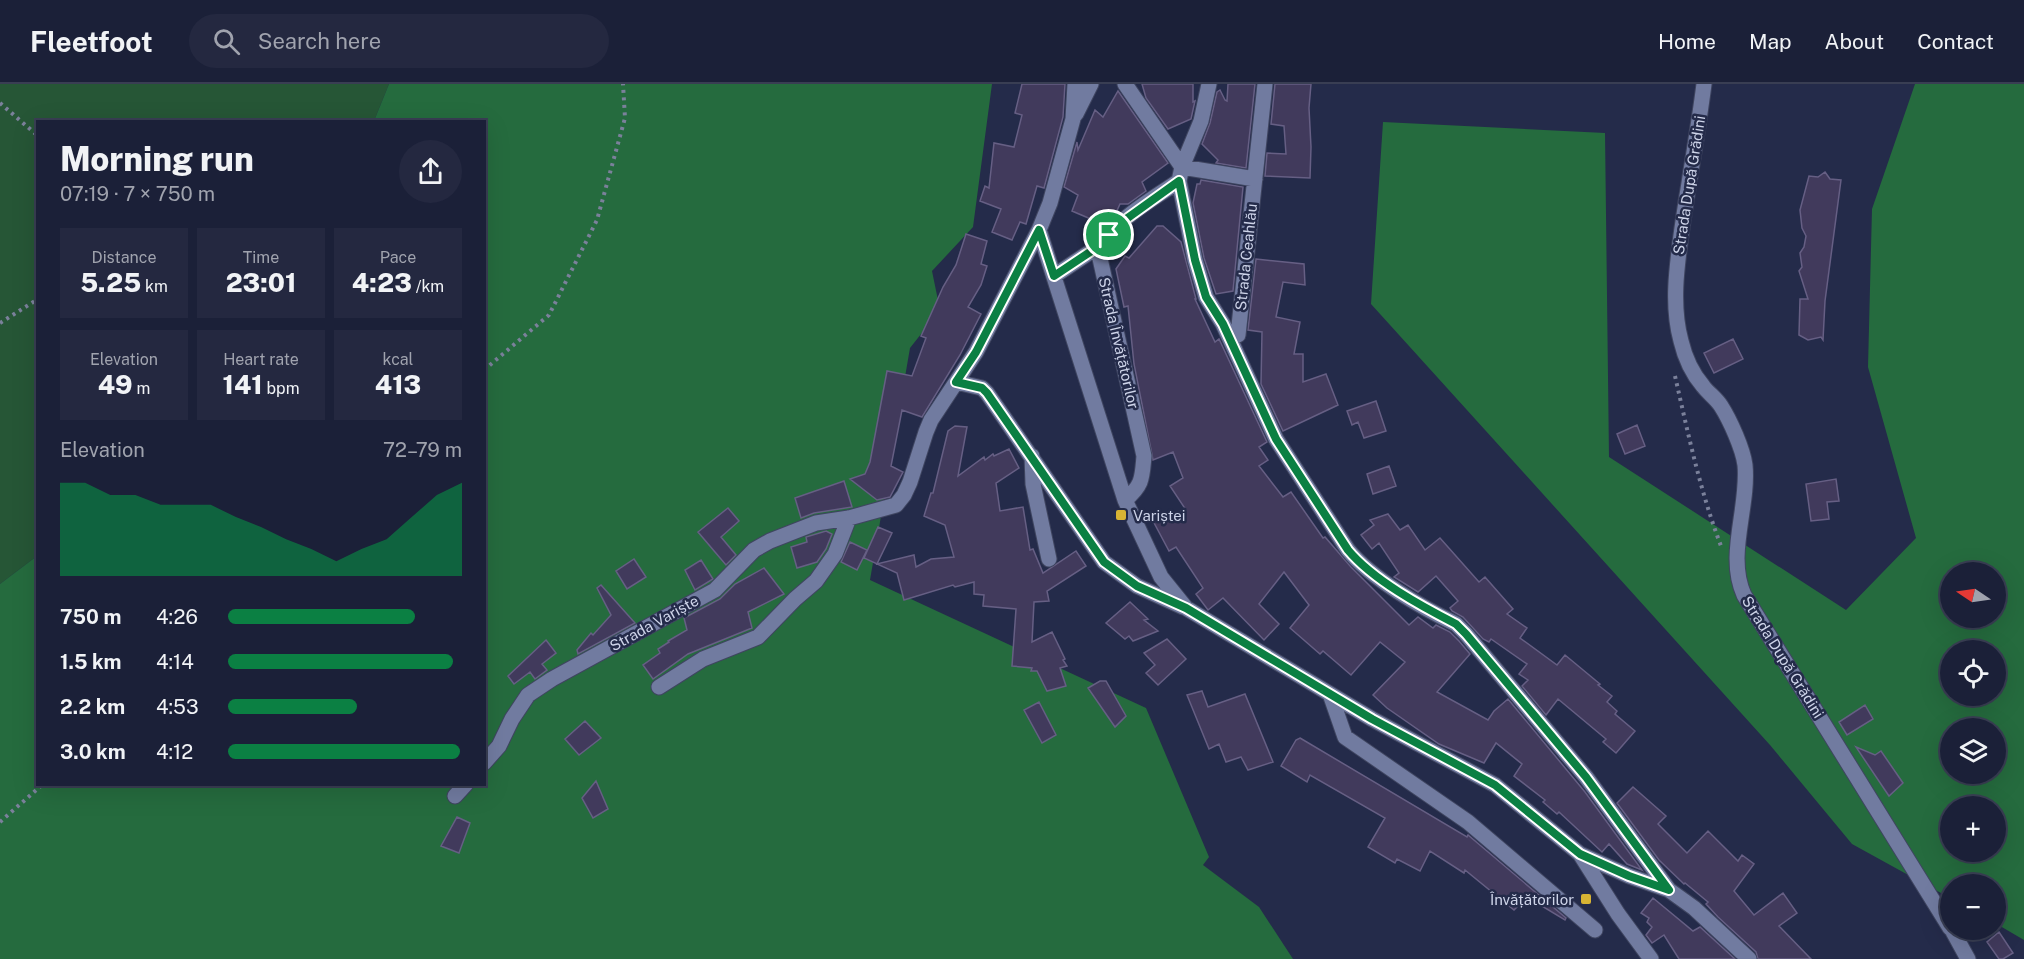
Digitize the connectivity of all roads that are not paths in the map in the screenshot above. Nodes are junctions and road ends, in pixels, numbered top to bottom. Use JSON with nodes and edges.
{"nodes":[{"id":1,"x":1075,"y":84,"type":"edge"},
{"id":2,"x":1091,"y":84,"type":"edge"},
{"id":3,"x":1125,"y":84,"type":"edge"},
{"id":4,"x":1209,"y":84,"type":"edge"},
{"id":5,"x":1265,"y":84,"type":"edge"},
{"id":6,"x":1704,"y":84,"type":"edge"},
{"id":7,"x":1074,"y":119,"type":"junction"},
{"id":8,"x":1181,"y":174,"type":"junction"},
{"id":9,"x":1254,"y":179,"type":"junction"},
{"id":10,"x":1039,"y":230,"type":"junction"},
{"id":11,"x":1102,"y":244,"type":"junction"},
{"id":12,"x":1054,"y":276,"type":"junction"},
{"id":13,"x":1238,"y":335,"type":"dead end"},
{"id":14,"x":956,"y":382,"type":"junction"},
{"id":15,"x":1032,"y":456,"type":"junction"},
{"id":16,"x":1125,"y":500,"type":"junction"},
{"id":17,"x":849,"y":518,"type":"junction"},
{"id":18,"x":1049,"y":560,"type":"dead end"},
{"id":19,"x":1186,"y":608,"type":"junction"},
{"id":20,"x":659,"y":687,"type":"dead end"},
{"id":21,"x":1330,"y":694,"type":"junction"},
{"id":22,"x":486,"y":761,"type":"edge"},
{"id":23,"x":1580,"y":854,"type":"junction"},
{"id":24,"x":1669,"y":890,"type":"junction"},
{"id":25,"x":1940,"y":911,"type":"edge"},
{"id":26,"x":1595,"y":930,"type":"dead end"},
{"id":27,"x":1957,"y":940,"type":"edge"},
{"id":28,"x":1651,"y":959,"type":"edge"},
{"id":29,"x":1749,"y":959,"type":"edge"},
{"id":30,"x":1968,"y":959,"type":"edge"}],
"edges":[{"from":1,"to":7,"type":"street"},
{"from":2,"to":7,"type":"street"},
{"from":3,"to":8,"type":"street"},
{"from":4,"to":8,"type":"street"},
{"from":5,"to":9,"type":"street","name":"Strada Ceahlău"},
{"from":6,"to":25,"type":"street","name":"Strada După Grădini"},
{"from":7,"to":10,"type":"street","name":"Strada Variște"},
{"from":8,"to":9,"type":"street"},
{"from":8,"to":11,"type":"street"},
{"from":8,"to":24,"type":"street"},
{"from":9,"to":13,"type":"street","name":"Strada Ceahlău"},
{"from":10,"to":12,"type":"street"},
{"from":10,"to":14,"type":"street","name":"Strada Variște"},
{"from":11,"to":12,"type":"street"},
{"from":11,"to":16,"type":"street","name":"Strada Învățătorilor"},
{"from":12,"to":16,"type":"street"},
{"from":14,"to":15,"type":"street"},
{"from":14,"to":17,"type":"street","name":"Strada Variște"},
{"from":15,"to":18,"type":"street"},
{"from":15,"to":19,"type":"street"},
{"from":16,"to":19,"type":"street"},
{"from":17,"to":20,"type":"street"},
{"from":17,"to":22,"type":"street","name":"Strada Variște"},
{"from":19,"to":21,"type":"street"},
{"from":21,"to":23,"type":"street"},
{"from":21,"to":26,"type":"street"},
{"from":23,"to":24,"type":"street"},
{"from":23,"to":28,"type":"street"},
{"from":24,"to":29,"type":"street"},
{"from":27,"to":30,"type":"street","name":"Strada După Grădini"}]}
